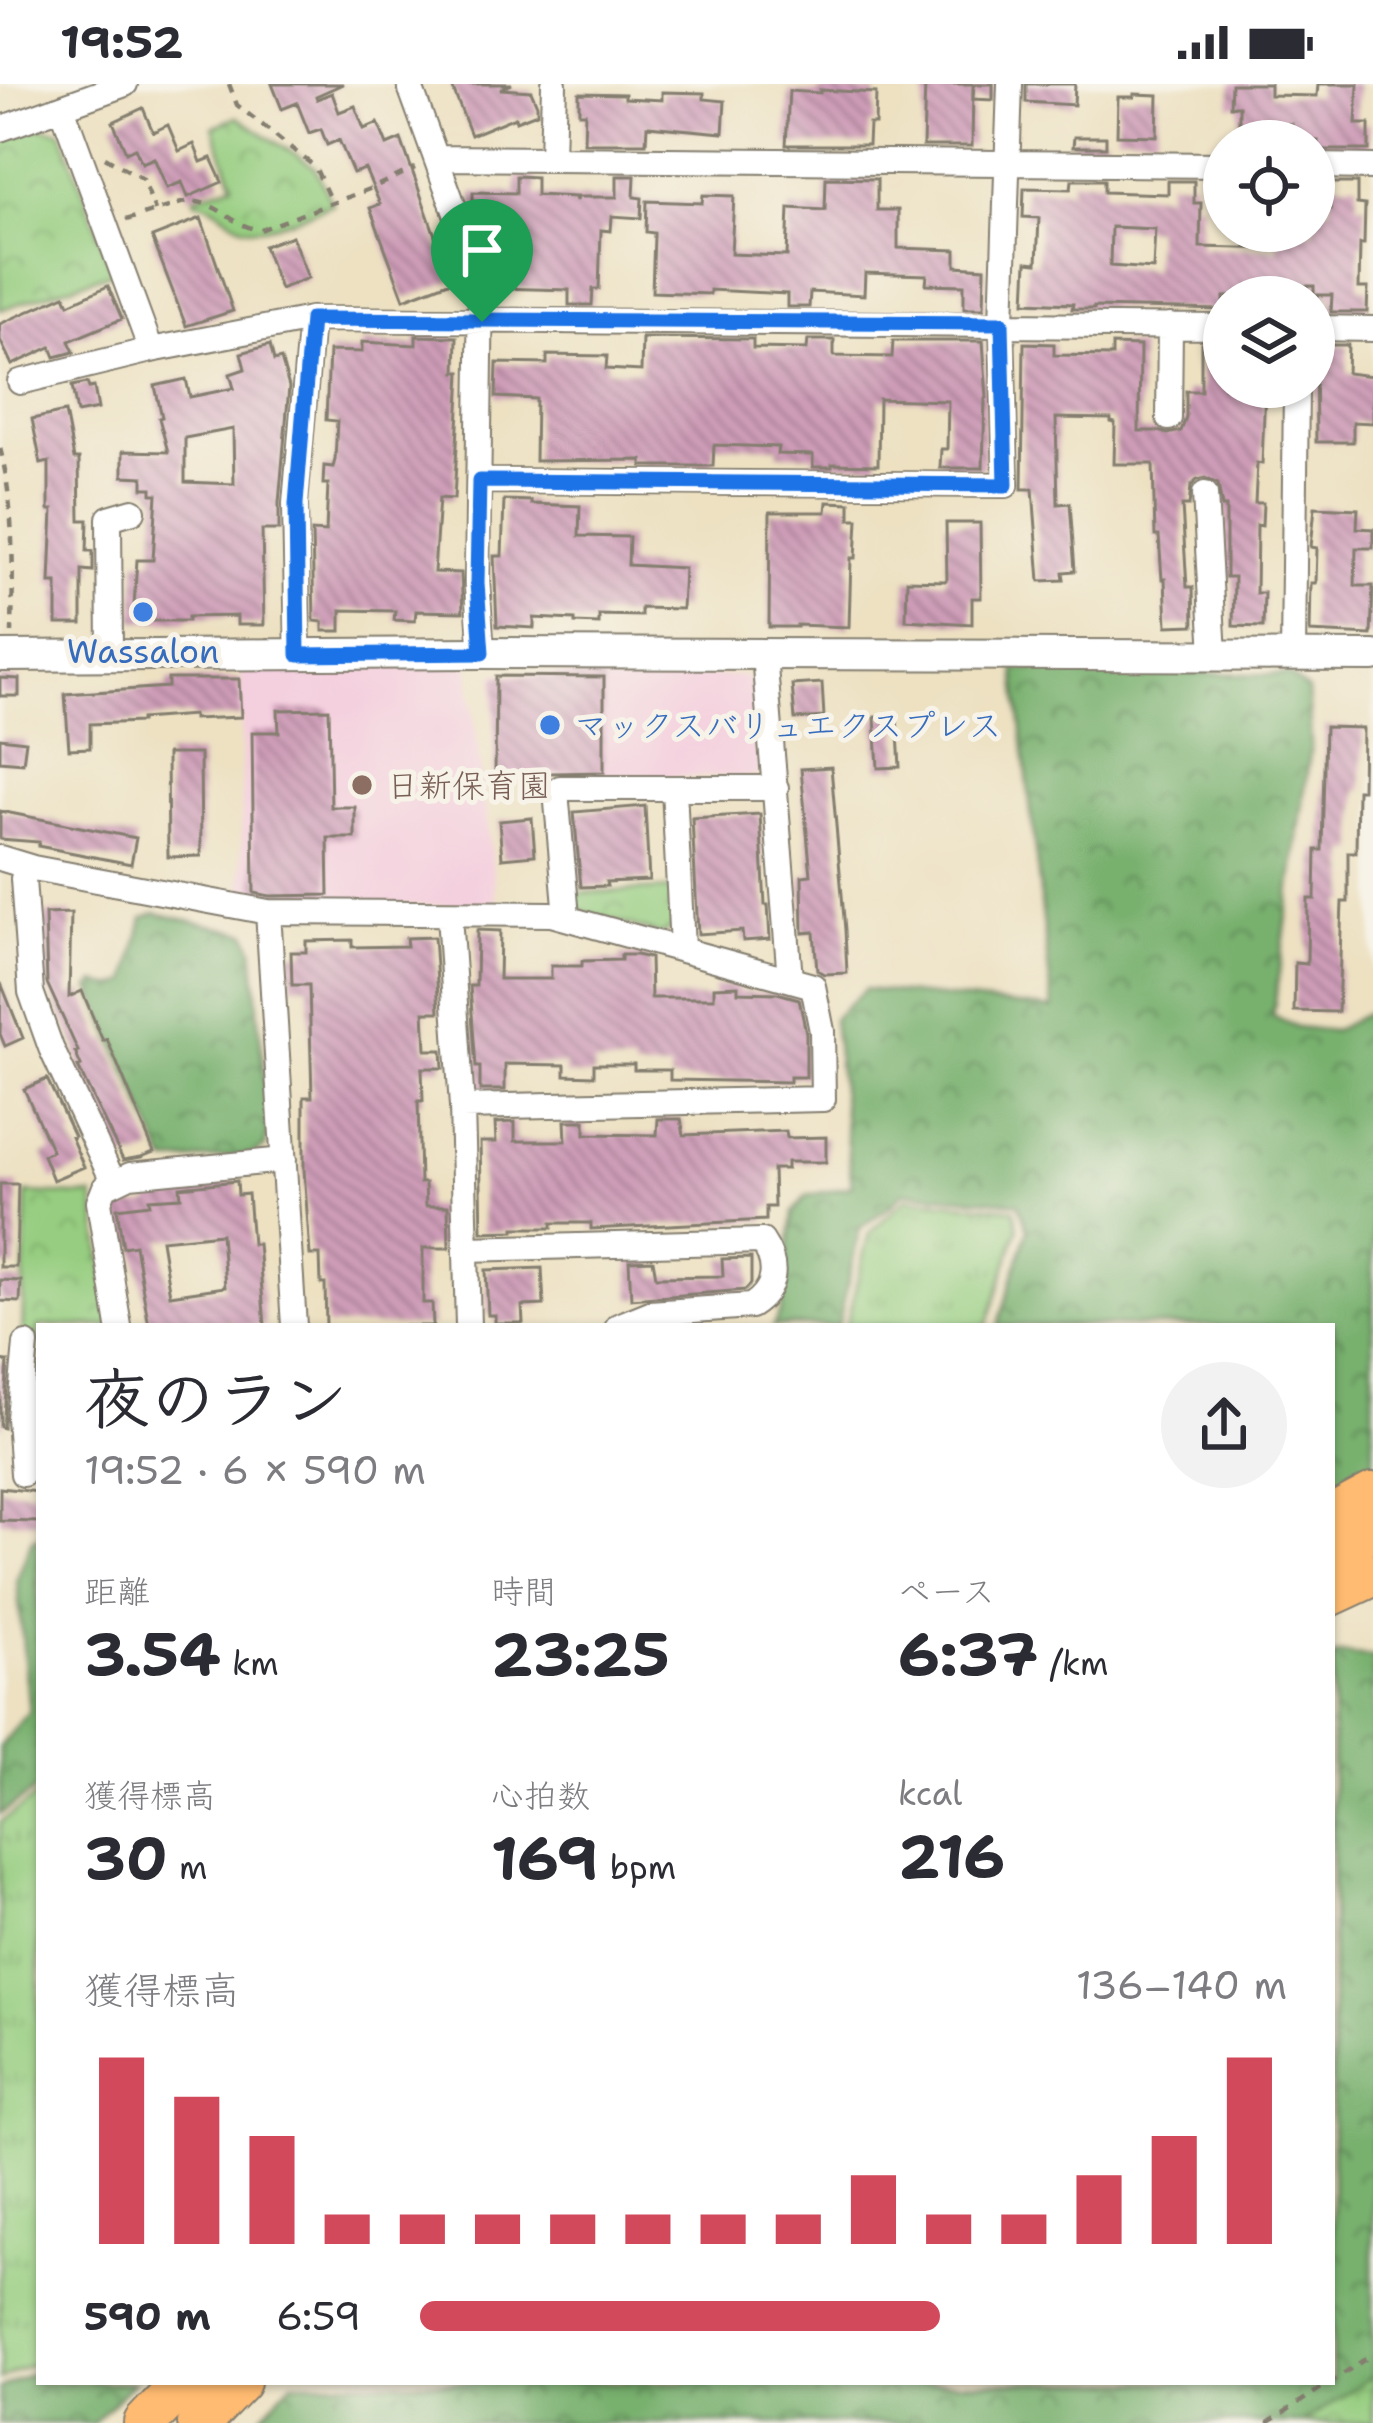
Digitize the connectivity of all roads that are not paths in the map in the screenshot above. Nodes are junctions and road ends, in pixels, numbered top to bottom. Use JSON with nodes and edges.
{"nodes":[{"id":1,"x":125,"y":84,"type":"edge"},
{"id":2,"x":409,"y":84,"type":"edge"},
{"id":3,"x":554,"y":84,"type":"edge"},
{"id":4,"x":1010,"y":84,"type":"edge"},
{"id":5,"x":62,"y":107,"type":"junction"},
{"id":6,"x":0,"y":129,"type":"edge"},
{"id":7,"x":436,"y":158,"type":"junction"},
{"id":8,"x":552,"y":159,"type":"junction"},
{"id":9,"x":1009,"y":161,"type":"junction"},
{"id":10,"x":1203,"y":165,"type":"edge"},
{"id":11,"x":1335,"y":166,"type":"edge"},
{"id":12,"x":1373,"y":167,"type":"edge"},
{"id":13,"x":311,"y":319,"type":"junction"},
{"id":14,"x":482,"y":322,"type":"junction"},
{"id":15,"x":1002,"y":323,"type":"junction"},
{"id":16,"x":1170,"y":326,"type":"junction"},
{"id":17,"x":1203,"y":327,"type":"edge"},
{"id":18,"x":1335,"y":328,"type":"edge"},
{"id":19,"x":1373,"y":329,"type":"edge"},
{"id":20,"x":151,"y":350,"type":"junction"},
{"id":21,"x":20,"y":382,"type":"dead end"},
{"id":22,"x":1296,"y":408,"type":"edge"},
{"id":23,"x":1169,"y":418,"type":"dead end"},
{"id":24,"x":479,"y":481,"type":"junction"},
{"id":25,"x":1205,"y":494,"type":"dead end"},
{"id":26,"x":133,"y":511,"type":"dead end"},
{"id":27,"x":482,"y":653,"type":"junction"},
{"id":28,"x":764,"y":654,"type":"junction"},
{"id":29,"x":110,"y":655,"type":"junction"},
{"id":30,"x":298,"y":655,"type":"junction"},
{"id":31,"x":1214,"y":655,"type":"junction"},
{"id":32,"x":6,"y":656,"type":"edge"},
{"id":33,"x":1293,"y":656,"type":"junction"},
{"id":34,"x":1373,"y":656,"type":"edge"},
{"id":35,"x":776,"y":788,"type":"junction"},
{"id":36,"x":674,"y":789,"type":"junction"},
{"id":37,"x":0,"y":858,"type":"edge"},
{"id":38,"x":26,"y":866,"type":"junction"},
{"id":39,"x":268,"y":912,"type":"junction"},
{"id":40,"x":449,"y":915,"type":"junction"},
{"id":41,"x":567,"y":917,"type":"junction"},
{"id":42,"x":682,"y":948,"type":"junction"},
{"id":43,"x":790,"y":979,"type":"junction"},
{"id":44,"x":462,"y":1107,"type":"junction"},
{"id":45,"x":284,"y":1160,"type":"junction"},
{"id":46,"x":113,"y":1181,"type":"junction"},
{"id":47,"x":467,"y":1249,"type":"junction"},
{"id":48,"x":119,"y":1323,"type":"edge"},
{"id":49,"x":294,"y":1323,"type":"edge"},
{"id":50,"x":468,"y":1323,"type":"edge"},
{"id":51,"x":625,"y":1323,"type":"edge"},
{"id":52,"x":22,"y":1344,"type":"edge"},
{"id":53,"x":22,"y":1474,"type":"dead end"},
{"id":54,"x":1373,"y":1494,"type":"edge"},
{"id":55,"x":1335,"y":1514,"type":"edge"},
{"id":56,"x":1373,"y":1530,"type":"edge"},
{"id":57,"x":1335,"y":1548,"type":"edge"},
{"id":58,"x":1373,"y":1575,"type":"edge"},
{"id":59,"x":1335,"y":1593,"type":"edge"},
{"id":60,"x":1373,"y":1605,"type":"edge"},
{"id":61,"x":1335,"y":1621,"type":"edge"},
{"id":62,"x":181,"y":2385,"type":"edge"},
{"id":63,"x":236,"y":2385,"type":"edge"},
{"id":64,"x":145,"y":2423,"type":"edge"},
{"id":65,"x":199,"y":2423,"type":"edge"}],
"edges":[{"from":1,"to":5,"type":"street"},
{"from":2,"to":7,"type":"street"},
{"from":3,"to":8,"type":"street"},
{"from":4,"to":9,"type":"street"},
{"from":5,"to":6,"type":"street"},
{"from":5,"to":20,"type":"street"},
{"from":7,"to":8,"type":"street"},
{"from":7,"to":14,"type":"street"},
{"from":8,"to":9,"type":"street"},
{"from":9,"to":10,"type":"street"},
{"from":9,"to":15,"type":"street"},
{"from":11,"to":12,"type":"street"},
{"from":13,"to":14,"type":"street"},
{"from":13,"to":20,"type":"street"},
{"from":13,"to":30,"type":"street"},
{"from":14,"to":15,"type":"street"},
{"from":14,"to":24,"type":"street"},
{"from":15,"to":16,"type":"street"},
{"from":15,"to":24,"type":"street"},
{"from":16,"to":17,"type":"street"},
{"from":16,"to":23,"type":"street"},
{"from":18,"to":19,"type":"street"},
{"from":20,"to":21,"type":"street"},
{"from":22,"to":33,"type":"street"},
{"from":24,"to":27,"type":"street"},
{"from":25,"to":31,"type":"street"},
{"from":26,"to":29,"type":"street"},
{"from":27,"to":28,"type":"street"},
{"from":27,"to":30,"type":"street"},
{"from":28,"to":31,"type":"street"},
{"from":28,"to":35,"type":"street"},
{"from":29,"to":30,"type":"street"},
{"from":29,"to":32,"type":"street"},
{"from":31,"to":33,"type":"street"},
{"from":33,"to":34,"type":"street"},
{"from":35,"to":36,"type":"street"},
{"from":35,"to":43,"type":"street"},
{"from":36,"to":41,"type":"street"},
{"from":36,"to":42,"type":"street"},
{"from":37,"to":38,"type":"street"},
{"from":38,"to":39,"type":"street"},
{"from":38,"to":46,"type":"street"},
{"from":39,"to":40,"type":"street"},
{"from":39,"to":45,"type":"street"},
{"from":40,"to":41,"type":"street"},
{"from":40,"to":44,"type":"street"},
{"from":41,"to":42,"type":"street"},
{"from":42,"to":43,"type":"street"},
{"from":43,"to":44,"type":"street"},
{"from":44,"to":47,"type":"street"},
{"from":45,"to":46,"type":"street"},
{"from":45,"to":49,"type":"street"},
{"from":46,"to":48,"type":"street"},
{"from":47,"to":50,"type":"street"},
{"from":47,"to":51,"type":"street"},
{"from":52,"to":53,"type":"street"},
{"from":54,"to":55,"type":"highway"},
{"from":56,"to":57,"type":"highway"},
{"from":58,"to":59,"type":"highway"},
{"from":60,"to":61,"type":"highway"},
{"from":62,"to":64,"type":"highway"},
{"from":63,"to":65,"type":"highway"}]}
